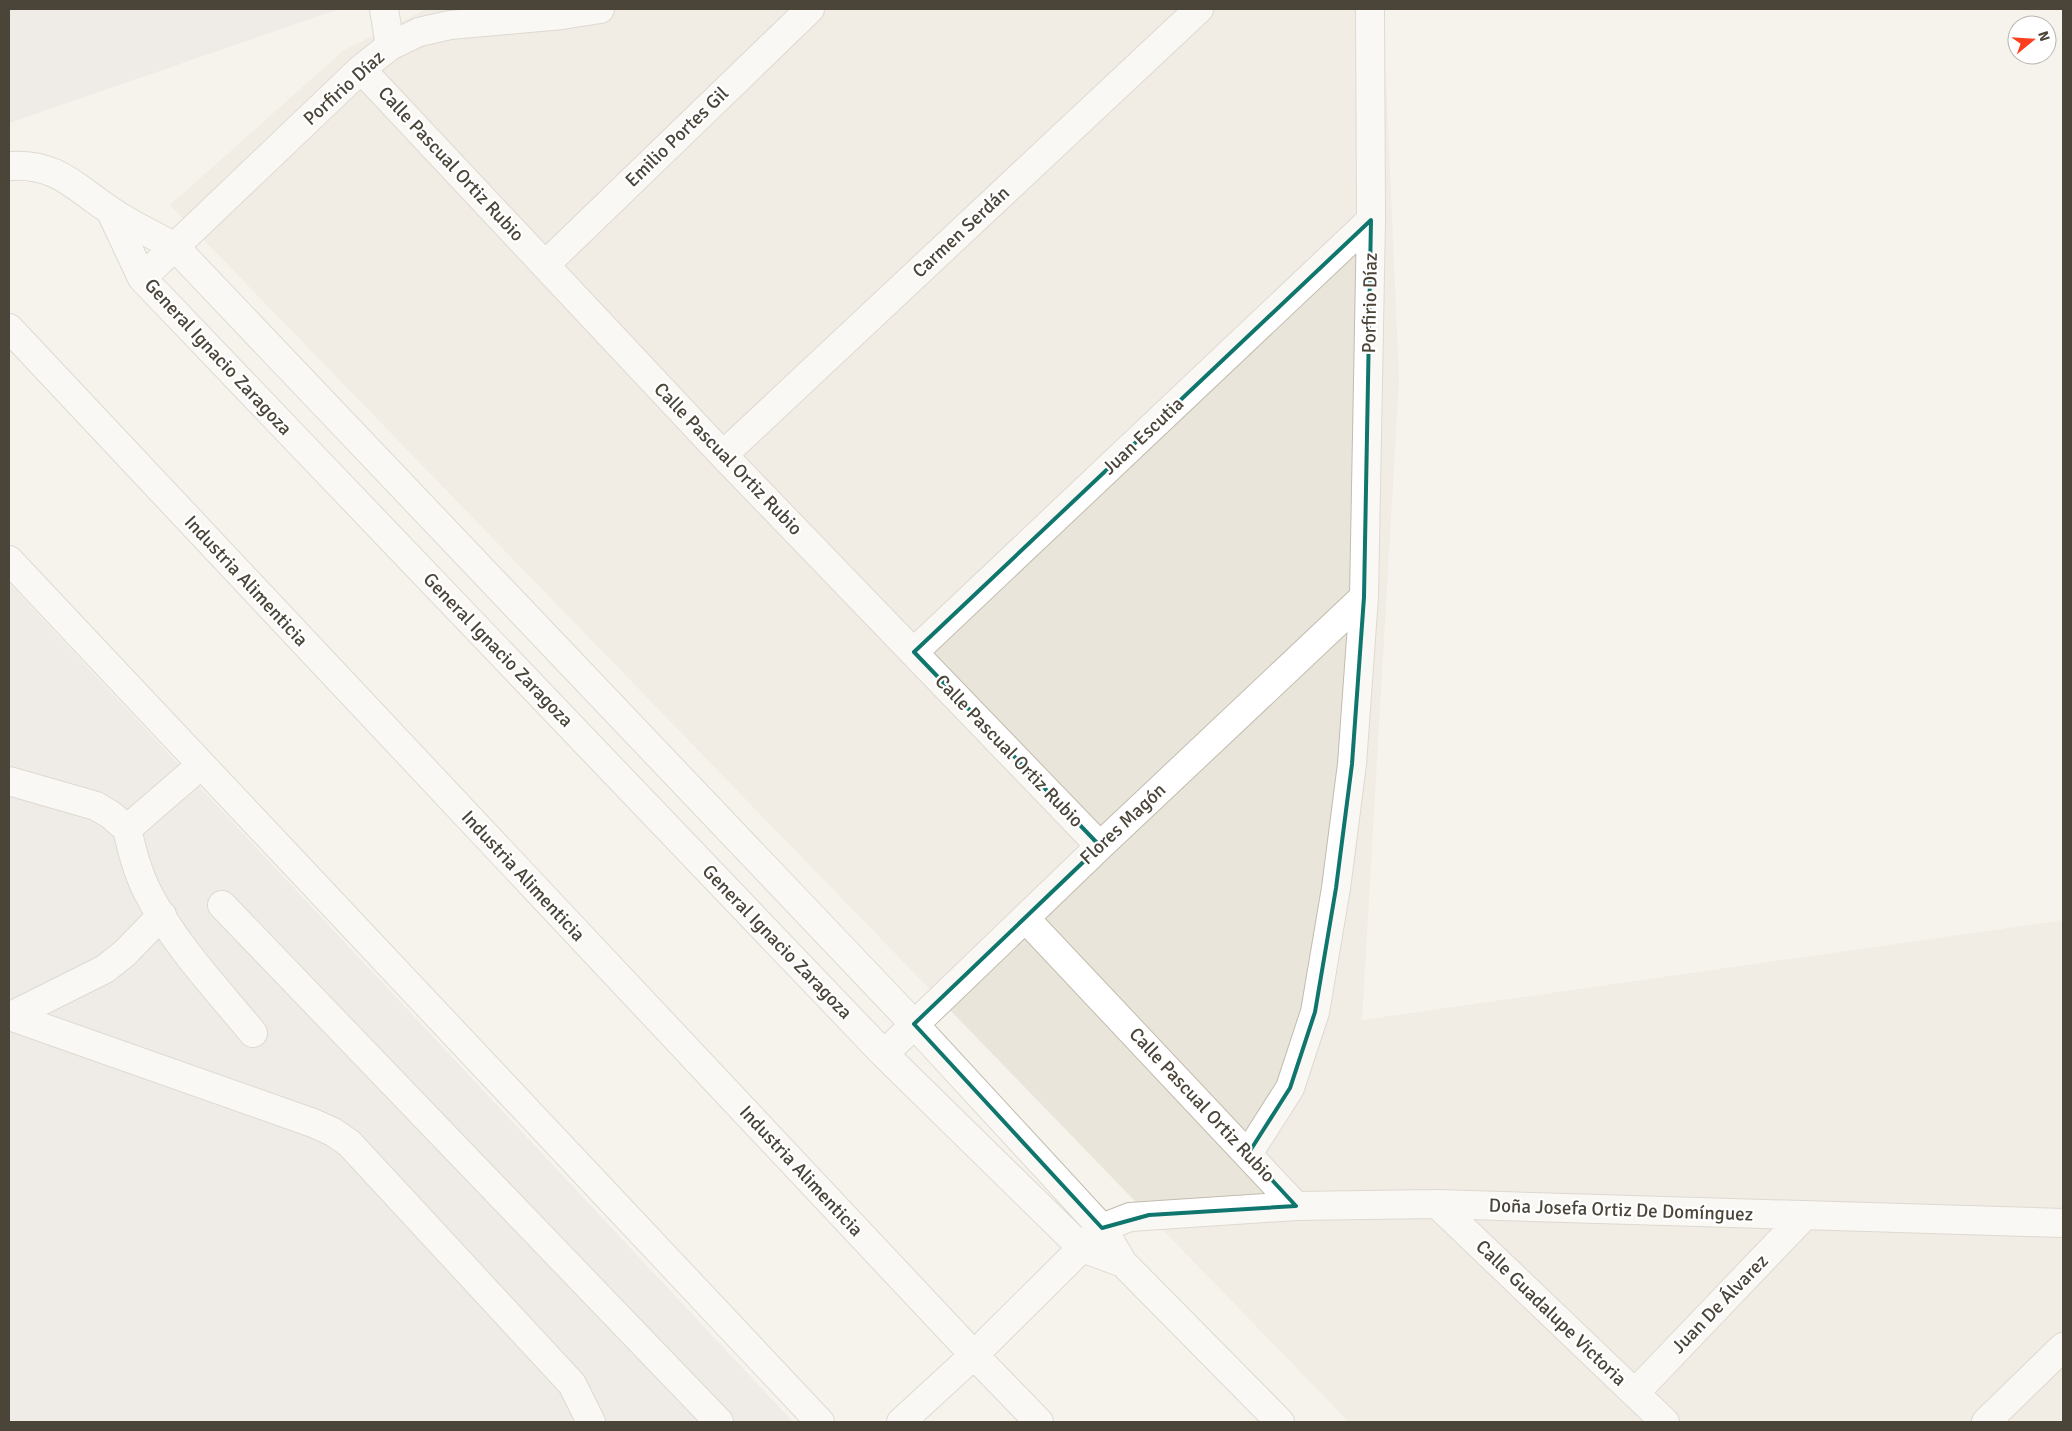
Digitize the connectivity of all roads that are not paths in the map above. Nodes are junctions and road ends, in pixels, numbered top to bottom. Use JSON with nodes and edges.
{"nodes":[{"id":1,"x":384,"y":9,"type":"edge"},
{"id":2,"x":600,"y":9,"type":"edge"},
{"id":3,"x":810,"y":9,"type":"edge"},
{"id":4,"x":1199,"y":9,"type":"edge"},
{"id":5,"x":1370,"y":9,"type":"edge"},
{"id":6,"x":390,"y":46,"type":"junction"},
{"id":7,"x":361,"y":69,"type":"junction"},
{"id":8,"x":9,"y":166,"type":"edge"},
{"id":9,"x":111,"y":212,"type":"junction"},
{"id":10,"x":1371,"y":220,"type":"junction"},
{"id":11,"x":175,"y":246,"type":"junction"},
{"id":12,"x":545,"y":265,"type":"junction"},
{"id":13,"x":142,"y":278,"type":"junction"},
{"id":14,"x":9,"y":328,"type":"edge"},
{"id":15,"x":723,"y":455,"type":"junction"},
{"id":16,"x":9,"y":560,"type":"edge"},
{"id":17,"x":1364,"y":597,"type":"junction"},
{"id":18,"x":914,"y":652,"type":"junction"},
{"id":19,"x":201,"y":765,"type":"junction"},
{"id":20,"x":9,"y":781,"type":"edge"},
{"id":21,"x":127,"y":829,"type":"junction"},
{"id":22,"x":1100,"y":846,"type":"junction"},
{"id":23,"x":222,"y":905,"type":"dead end"},
{"id":24,"x":162,"y":915,"type":"junction"},
{"id":25,"x":1025,"y":918,"type":"junction"},
{"id":26,"x":9,"y":1017,"type":"edge"},
{"id":27,"x":914,"y":1024,"type":"junction"},
{"id":28,"x":253,"y":1033,"type":"dead end"},
{"id":29,"x":884,"y":1054,"type":"junction"},
{"id":30,"x":1248,"y":1154,"type":"junction"},
{"id":31,"x":1437,"y":1204,"type":"junction"},
{"id":32,"x":1296,"y":1206,"type":"junction"},
{"id":33,"x":1805,"y":1216,"type":"junction"},
{"id":34,"x":2063,"y":1223,"type":"edge"},
{"id":35,"x":1102,"y":1228,"type":"junction"},
{"id":36,"x":1082,"y":1248,"type":"junction"},
{"id":37,"x":1124,"y":1263,"type":"junction"},
{"id":38,"x":2063,"y":1347,"type":"edge"},
{"id":39,"x":974,"y":1355,"type":"junction"},
{"id":40,"x":1635,"y":1393,"type":"junction"},
{"id":41,"x":591,"y":1422,"type":"edge"},
{"id":42,"x":719,"y":1422,"type":"edge"},
{"id":43,"x":820,"y":1422,"type":"edge"},
{"id":44,"x":901,"y":1422,"type":"edge"},
{"id":45,"x":1039,"y":1422,"type":"edge"},
{"id":46,"x":1280,"y":1422,"type":"edge"},
{"id":47,"x":1665,"y":1422,"type":"edge"},
{"id":48,"x":1986,"y":1422,"type":"edge"}],
"edges":[{"from":1,"to":6,"type":"street"},
{"from":2,"to":6,"type":"street","name":"Porfirio Díaz"},
{"from":3,"to":12,"type":"street","name":"Emilio Portes Gil"},
{"from":4,"to":15,"type":"street","name":"Carmen Serdán"},
{"from":5,"to":10,"type":"street","name":"Porfirio Díaz"},
{"from":6,"to":7,"type":"street","name":"Porfirio Díaz"},
{"from":7,"to":11,"type":"street","name":"Porfirio Díaz"},
{"from":7,"to":12,"type":"street","name":"Calle Pascual Ortiz Rubio"},
{"from":8,"to":9,"type":"street"},
{"from":9,"to":11,"type":"street","name":"General Ignacio Zaragoza"},
{"from":9,"to":13,"type":"street","name":"General Ignacio Zaragoza"},
{"from":10,"to":17,"type":"street","name":"Porfirio Díaz"},
{"from":10,"to":18,"type":"street","name":"Juan Escutia"},
{"from":11,"to":13,"type":"street","name":"Porfirio Díaz"},
{"from":11,"to":27,"type":"street","name":"General Ignacio Zaragoza"},
{"from":12,"to":15,"type":"street","name":"Calle Pascual Ortiz Rubio"},
{"from":13,"to":29,"type":"street","name":"General Ignacio Zaragoza"},
{"from":14,"to":39,"type":"street","name":"Industria Alimenticia"},
{"from":15,"to":18,"type":"street","name":"Calle Pascual Ortiz Rubio"},
{"from":16,"to":19,"type":"street"},
{"from":17,"to":22,"type":"street","name":"Flores Magón"},
{"from":17,"to":30,"type":"street","name":"Porfirio Díaz"},
{"from":18,"to":22,"type":"street","name":"Calle Pascual Ortiz Rubio"},
{"from":19,"to":21,"type":"street"},
{"from":19,"to":43,"type":"street"},
{"from":20,"to":21,"type":"street"},
{"from":21,"to":24,"type":"street"},
{"from":22,"to":25,"type":"street","name":"Flores Magón"},
{"from":23,"to":42,"type":"street"},
{"from":24,"to":26,"type":"street"},
{"from":24,"to":28,"type":"street"},
{"from":25,"to":27,"type":"street","name":"Flores Magón"},
{"from":25,"to":30,"type":"street","name":"Calle Pascual Ortiz Rubio"},
{"from":26,"to":41,"type":"street"},
{"from":27,"to":29,"type":"street","name":"Flores Magón"},
{"from":27,"to":35,"type":"street","name":"General Ignacio Zaragoza"},
{"from":29,"to":36,"type":"street","name":"General Ignacio Zaragoza"},
{"from":30,"to":32,"type":"street","name":"Calle Pascual Ortiz Rubio"},
{"from":31,"to":32,"type":"street","name":"Doña Josefa Ortiz De Domínguez"},
{"from":31,"to":33,"type":"street","name":"Doña Josefa Ortiz De Domínguez"},
{"from":31,"to":40,"type":"street","name":"Calle Guadalupe Victoria"},
{"from":32,"to":35,"type":"street","name":"Doña Josefa Ortiz De Domínguez"},
{"from":33,"to":34,"type":"street","name":"Doña Josefa Ortiz De Domínguez"},
{"from":33,"to":40,"type":"street","name":"Juan De Álvarez"},
{"from":35,"to":36,"type":"street"},
{"from":35,"to":37,"type":"street","name":"General Ignacio Zaragoza"},
{"from":36,"to":37,"type":"street","name":"General Ignacio Zaragoza"},
{"from":36,"to":39,"type":"street"},
{"from":37,"to":46,"type":"street","name":"General Ignacio Zaragoza"},
{"from":38,"to":48,"type":"street"},
{"from":39,"to":44,"type":"street"},
{"from":39,"to":45,"type":"street","name":"Industria Alimenticia"},
{"from":40,"to":47,"type":"street","name":"Calle Guadalupe Victoria"}]}
